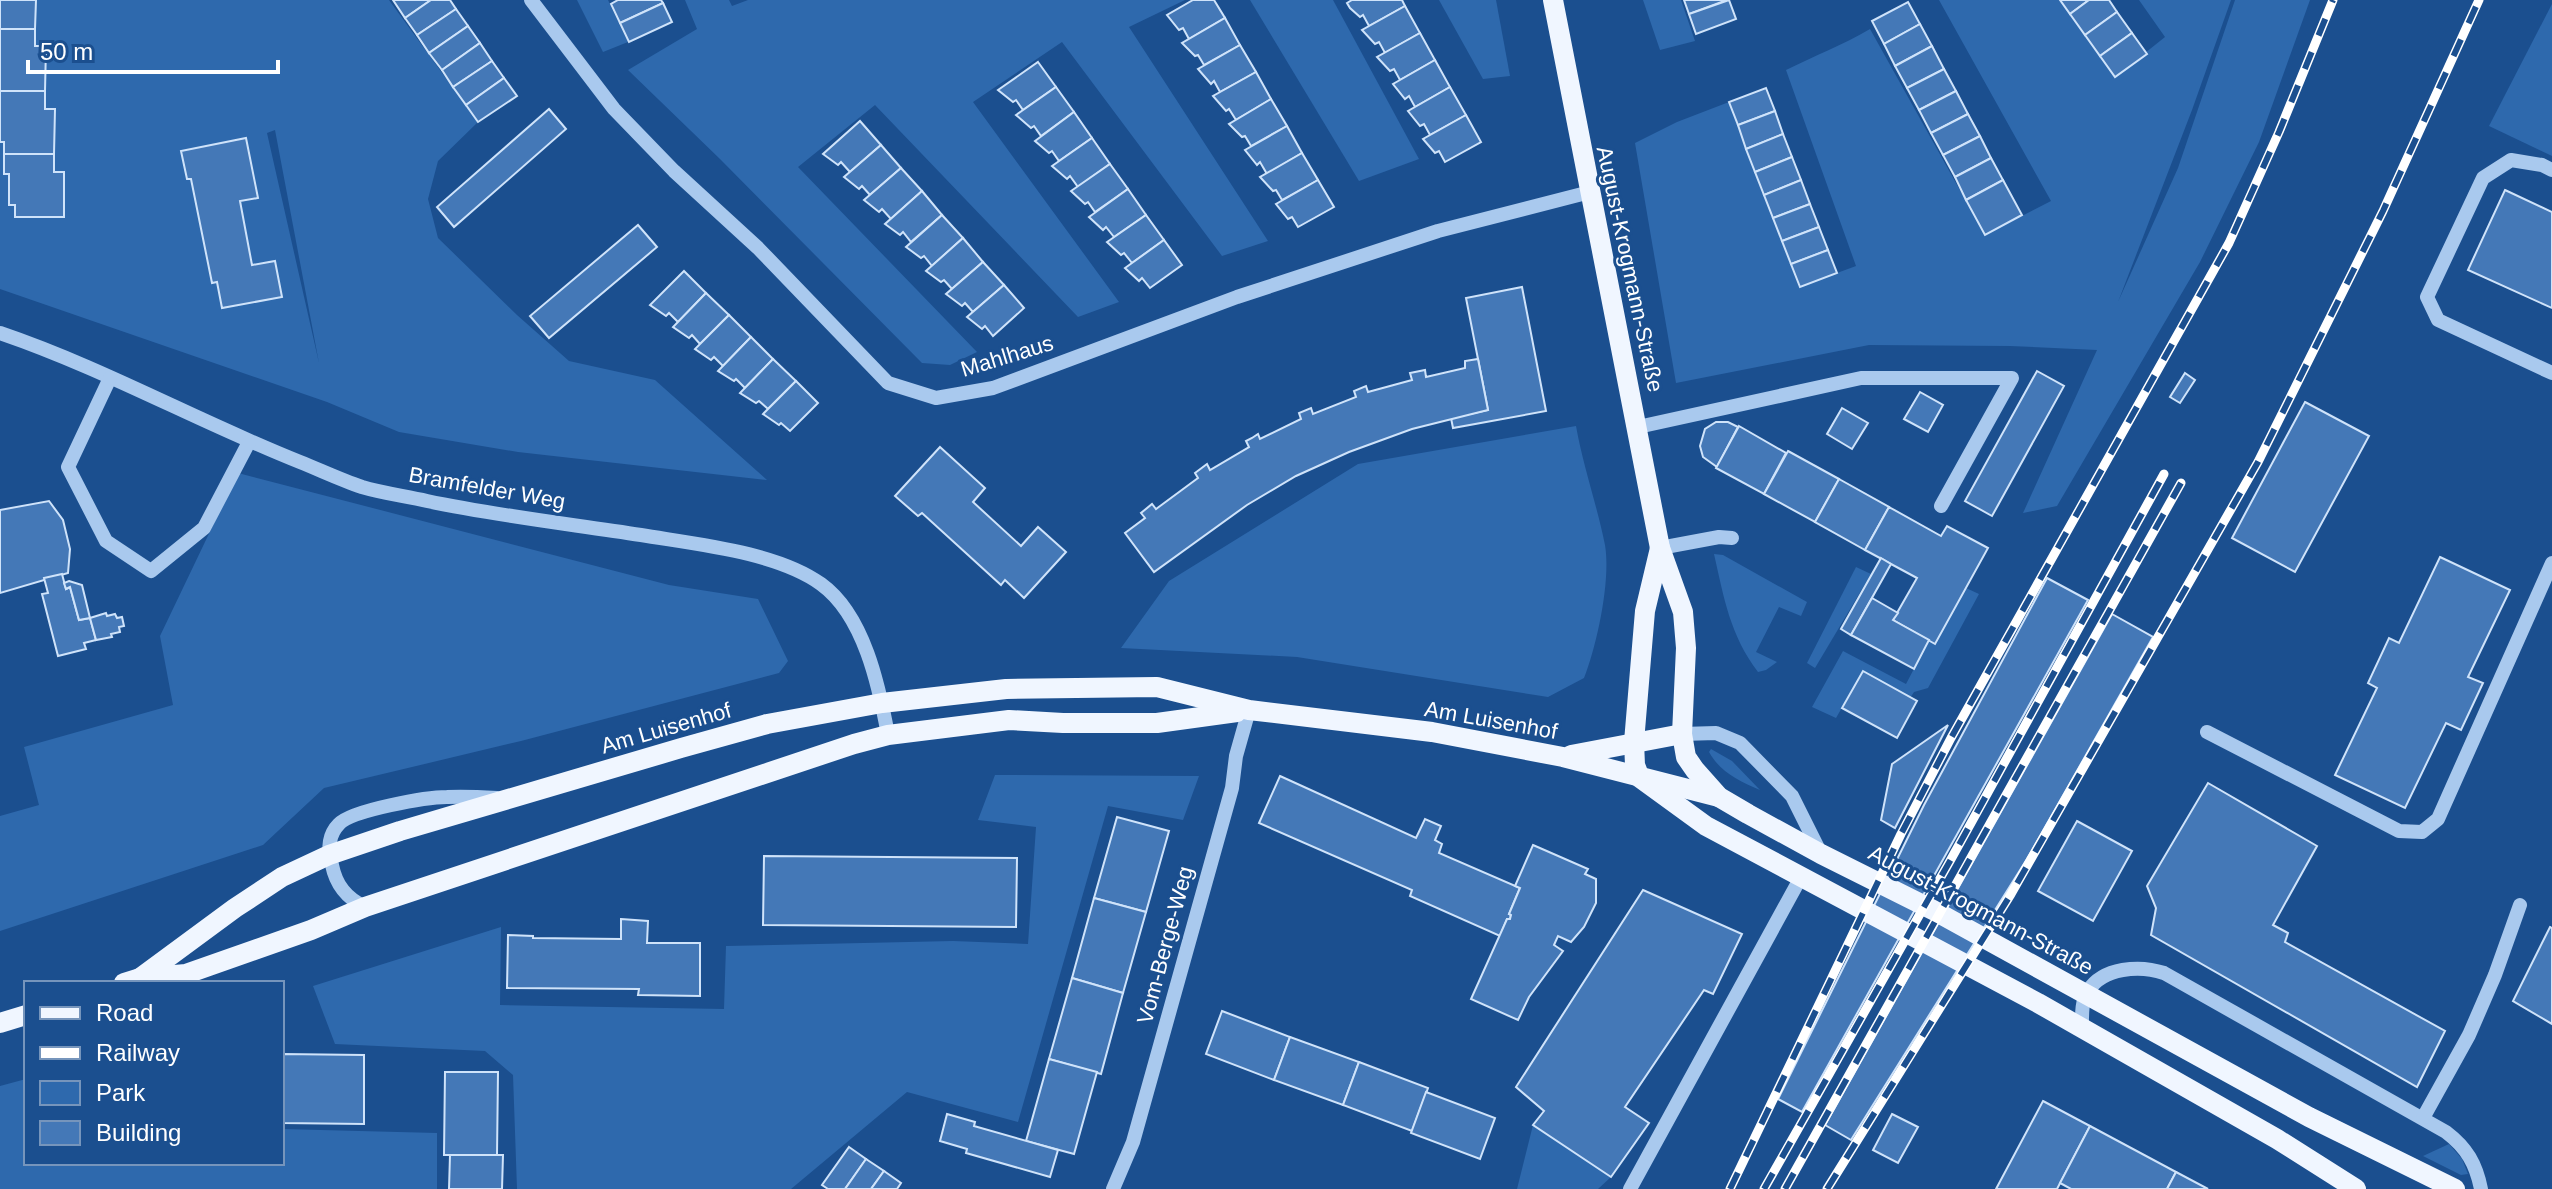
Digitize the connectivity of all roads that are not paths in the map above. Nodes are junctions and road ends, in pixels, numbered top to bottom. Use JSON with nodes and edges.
{"nodes":[{"id":1,"x":531,"y":0,"type":"edge"},
{"id":2,"x":1553,"y":0,"type":"edge"},
{"id":3,"x":2552,"y":170,"type":"edge"},
{"id":4,"x":1590,"y":192,"type":"junction"},
{"id":5,"x":0,"y":333,"type":"edge"},
{"id":6,"x":2552,"y":373,"type":"edge"},
{"id":7,"x":110,"y":378,"type":"junction"},
{"id":8,"x":1638,"y":427,"type":"junction"},
{"id":9,"x":249,"y":442,"type":"junction"},
{"id":10,"x":1941,"y":506,"type":"dead end"},
{"id":11,"x":1732,"y":538,"type":"dead end"},
{"id":12,"x":1660,"y":548,"type":"junction"},
{"id":13,"x":2552,"y":563,"type":"edge"},
{"id":14,"x":882,"y":703,"type":"junction"},
{"id":15,"x":1249,"y":710,"type":"junction"},
{"id":16,"x":2207,"y":732,"type":"dead end"},
{"id":17,"x":1682,"y":734,"type":"junction"},
{"id":18,"x":888,"y":735,"type":"junction"},
{"id":19,"x":1634,"y":742,"type":"junction"},
{"id":20,"x":1563,"y":757,"type":"junction"},
{"id":21,"x":1640,"y":778,"type":"junction"},
{"id":22,"x":1719,"y":797,"type":"junction"},
{"id":23,"x":514,"y":798,"type":"junction"},
{"id":24,"x":1821,"y":854,"type":"junction"},
{"id":25,"x":329,"y":855,"type":"junction"},
{"id":26,"x":1801,"y":877,"type":"junction"},
{"id":27,"x":2520,"y":905,"type":"dead end"},
{"id":28,"x":365,"y":907,"type":"junction"},
{"id":29,"x":132,"y":980,"type":"edge"},
{"id":30,"x":2086,"y":994,"type":"junction"},
{"id":31,"x":24,"y":1016,"type":"edge"},
{"id":32,"x":0,"y":1023,"type":"edge"},
{"id":33,"x":2082,"y":1029,"type":"junction"},
{"id":34,"x":2423,"y":1118,"type":"junction"},
{"id":35,"x":1113,"y":1189,"type":"edge"},
{"id":36,"x":1630,"y":1189,"type":"edge"},
{"id":37,"x":2356,"y":1189,"type":"edge"},
{"id":38,"x":2455,"y":1189,"type":"edge"},
{"id":39,"x":2481,"y":1189,"type":"edge"}],
"edges":[{"from":1,"to":4,"type":"street","name":"Mahlhaus"},
{"from":2,"to":4,"type":"main road","name":"August-Krogmann-Straße"},
{"from":3,"to":6,"type":"street"},
{"from":4,"to":8,"type":"main road","name":"August-Krogmann-Straße"},
{"from":5,"to":7,"type":"street","name":"Bramfelder Weg"},
{"from":7,"to":9,"type":"street","name":"Bramfelder Weg"},
{"from":7,"to":9,"type":"street"},
{"from":8,"to":10,"type":"street"},
{"from":8,"to":12,"type":"main road","name":"August-Krogmann-Straße"},
{"from":9,"to":14,"type":"street","name":"Bramfelder Weg"},
{"from":11,"to":12,"type":"street"},
{"from":12,"to":17,"type":"main road","name":"August-Krogmann-Straße"},
{"from":12,"to":19,"type":"main road","name":"August-Krogmann-Straße"},
{"from":13,"to":16,"type":"street"},
{"from":14,"to":15,"type":"main road","name":"Am Luisenhof"},
{"from":14,"to":18,"type":"street","name":"Bramfelder Weg"},
{"from":14,"to":23,"type":"main road","name":"Am Luisenhof"},
{"from":15,"to":18,"type":"main road","name":"Am Luisenhof"},
{"from":15,"to":20,"type":"main road","name":"Am Luisenhof"},
{"from":15,"to":35,"type":"street","name":"Vom-Berge-Weg"},
{"from":17,"to":19,"type":"main road"},
{"from":17,"to":22,"type":"main road","name":"August-Krogmann-Straße"},
{"from":17,"to":24,"type":"street"},
{"from":18,"to":28,"type":"main road","name":"Am Luisenhof"},
{"from":19,"to":20,"type":"main road"},
{"from":19,"to":21,"type":"main road","name":"August-Krogmann-Straße"},
{"from":20,"to":21,"type":"main road","name":"Am Luisenhof"},
{"from":21,"to":22,"type":"main road","name":"Am Luisenhof"},
{"from":21,"to":26,"type":"main road"},
{"from":22,"to":24,"type":"main road","name":"August-Krogmann-Straße"},
{"from":23,"to":25,"type":"main road","name":"Am Luisenhof"},
{"from":23,"to":25,"type":"street"},
{"from":24,"to":30,"type":"main road","name":"August-Krogmann-Straße"},
{"from":25,"to":28,"type":"street"},
{"from":25,"to":29,"type":"main road","name":"Am Luisenhof"},
{"from":26,"to":33,"type":"main road"},
{"from":26,"to":36,"type":"street"},
{"from":27,"to":34,"type":"street"},
{"from":28,"to":29,"type":"main road","name":"Am Luisenhof"},
{"from":30,"to":33,"type":"street"},
{"from":30,"to":34,"type":"street"},
{"from":30,"to":38,"type":"main road","name":"August-Krogmann-Straße"},
{"from":31,"to":32,"type":"main road"},
{"from":33,"to":37,"type":"main road"},
{"from":34,"to":39,"type":"street"}]}
